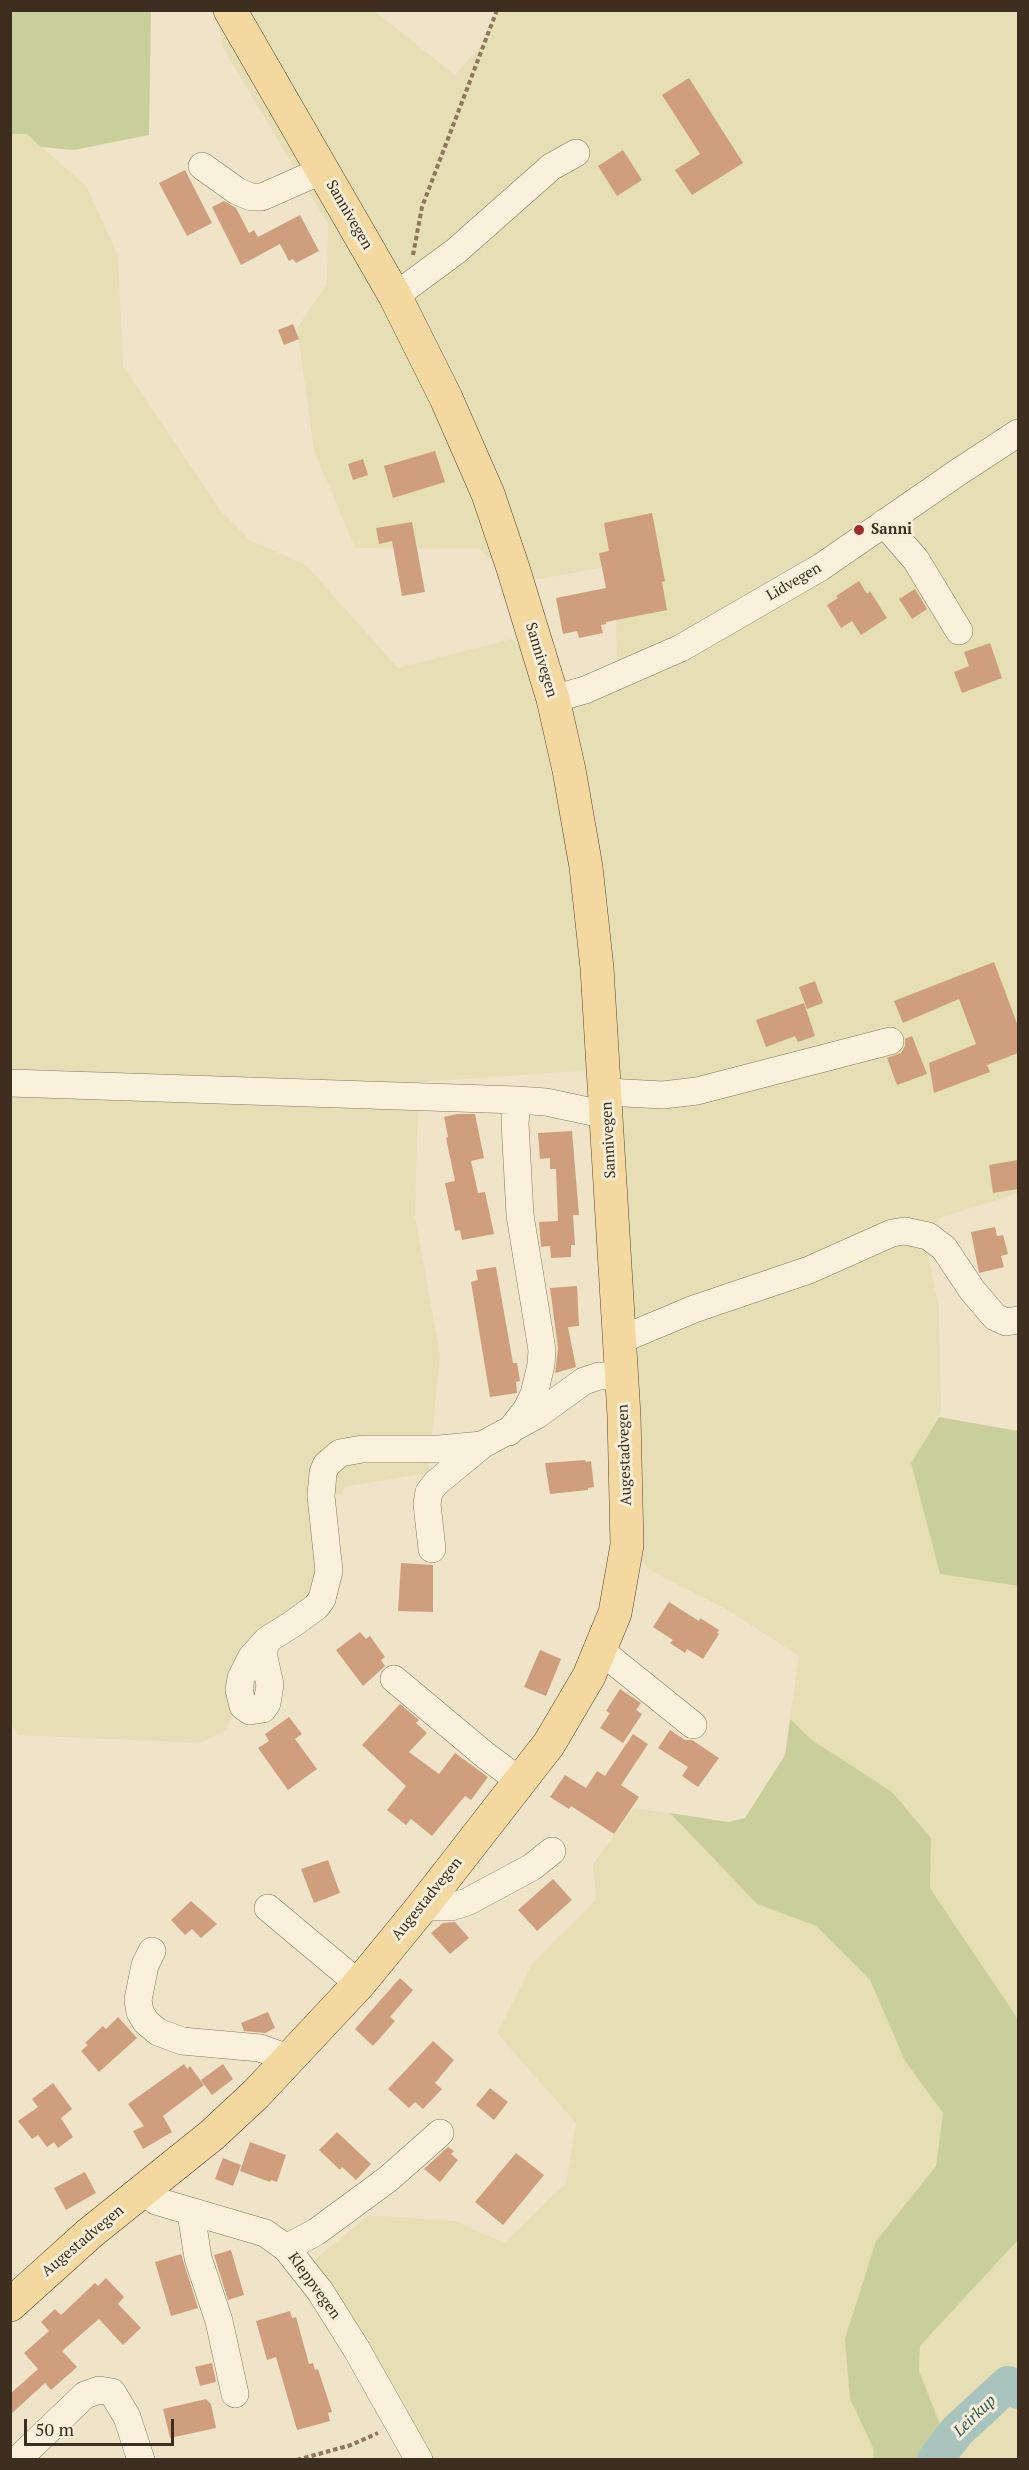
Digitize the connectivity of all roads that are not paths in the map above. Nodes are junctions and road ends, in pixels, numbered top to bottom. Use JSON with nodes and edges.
{"nodes":[{"id":1,"x":230,"y":10,"type":"edge"},
{"id":2,"x":576,"y":153,"type":"dead end"},
{"id":3,"x":202,"y":166,"type":"dead end"},
{"id":4,"x":323,"y":170,"type":"junction"},
{"id":5,"x":406,"y":288,"type":"junction"},
{"id":6,"x":1018,"y":433,"type":"edge"},
{"id":7,"x":884,"y":523,"type":"junction"},
{"id":8,"x":959,"y":630,"type":"dead end"},
{"id":9,"x":553,"y":699,"type":"junction"},
{"id":10,"x":890,"y":1041,"type":"dead end"},
{"id":11,"x":10,"y":1083,"type":"edge"},
{"id":12,"x":517,"y":1100,"type":"junction"},
{"id":13,"x":607,"y":1103,"type":"junction"},
{"id":14,"x":1018,"y":1320,"type":"edge"},
{"id":15,"x":620,"y":1340,"type":"junction"},
{"id":16,"x":622,"y":1376,"type":"junction"},
{"id":17,"x":509,"y":1432,"type":"junction"},
{"id":18,"x":482,"y":1445,"type":"junction"},
{"id":19,"x":432,"y":1549,"type":"dead end"},
{"id":20,"x":267,"y":1640,"type":"dead end"},
{"id":21,"x":601,"y":1651,"type":"junction"},
{"id":22,"x":394,"y":1679,"type":"dead end"},
{"id":23,"x":693,"y":1725,"type":"dead end"},
{"id":24,"x":521,"y":1782,"type":"junction"},
{"id":25,"x":552,"y":1851,"type":"dead end"},
{"id":26,"x":422,"y":1906,"type":"junction"},
{"id":27,"x":268,"y":1908,"type":"dead end"},
{"id":28,"x":152,"y":1951,"type":"dead end"},
{"id":29,"x":359,"y":1984,"type":"junction"},
{"id":30,"x":290,"y":2059,"type":"junction"},
{"id":31,"x":440,"y":2133,"type":"dead end"},
{"id":32,"x":143,"y":2190,"type":"junction"},
{"id":33,"x":191,"y":2213,"type":"junction"},
{"id":34,"x":286,"y":2248,"type":"junction"},
{"id":35,"x":10,"y":2305,"type":"edge"},
{"id":36,"x":235,"y":2394,"type":"dead end"},
{"id":37,"x":17,"y":2460,"type":"edge"},
{"id":38,"x":141,"y":2460,"type":"edge"},
{"id":39,"x":419,"y":2460,"type":"edge"}],
"edges":[{"from":1,"to":4,"type":"main road","name":"Sannivegen"},
{"from":2,"to":5,"type":"street"},
{"from":3,"to":4,"type":"street"},
{"from":4,"to":5,"type":"main road","name":"Sannivegen"},
{"from":5,"to":9,"type":"main road","name":"Sannivegen"},
{"from":6,"to":7,"type":"street","name":"Lidvegen"},
{"from":7,"to":8,"type":"street"},
{"from":7,"to":9,"type":"street","name":"Lidvegen"},
{"from":9,"to":13,"type":"main road","name":"Sannivegen"},
{"from":10,"to":13,"type":"street"},
{"from":11,"to":12,"type":"street"},
{"from":12,"to":13,"type":"street"},
{"from":12,"to":17,"type":"street"},
{"from":13,"to":15,"type":"main road","name":"Sannivegen"},
{"from":14,"to":15,"type":"street"},
{"from":15,"to":16,"type":"main road","name":"Sannivegen"},
{"from":16,"to":17,"type":"street"},
{"from":16,"to":21,"type":"main road","name":"Augestadvegen"},
{"from":17,"to":18,"type":"street"},
{"from":18,"to":19,"type":"street"},
{"from":18,"to":20,"type":"street"},
{"from":21,"to":23,"type":"street"},
{"from":21,"to":24,"type":"main road","name":"Augestadvegen"},
{"from":22,"to":24,"type":"street"},
{"from":24,"to":26,"type":"main road","name":"Augestadvegen"},
{"from":25,"to":26,"type":"street"},
{"from":26,"to":29,"type":"main road","name":"Augestadvegen"},
{"from":27,"to":29,"type":"street"},
{"from":28,"to":30,"type":"street"},
{"from":29,"to":30,"type":"main road","name":"Augestadvegen"},
{"from":30,"to":32,"type":"main road","name":"Augestadvegen"},
{"from":31,"to":34,"type":"street"},
{"from":32,"to":33,"type":"street","name":"Kleppvegen"},
{"from":32,"to":35,"type":"main road","name":"Augestadvegen"},
{"from":33,"to":34,"type":"street","name":"Kleppvegen"},
{"from":33,"to":36,"type":"street"},
{"from":34,"to":39,"type":"street","name":"Kleppvegen"},
{"from":37,"to":38,"type":"street"}]}
